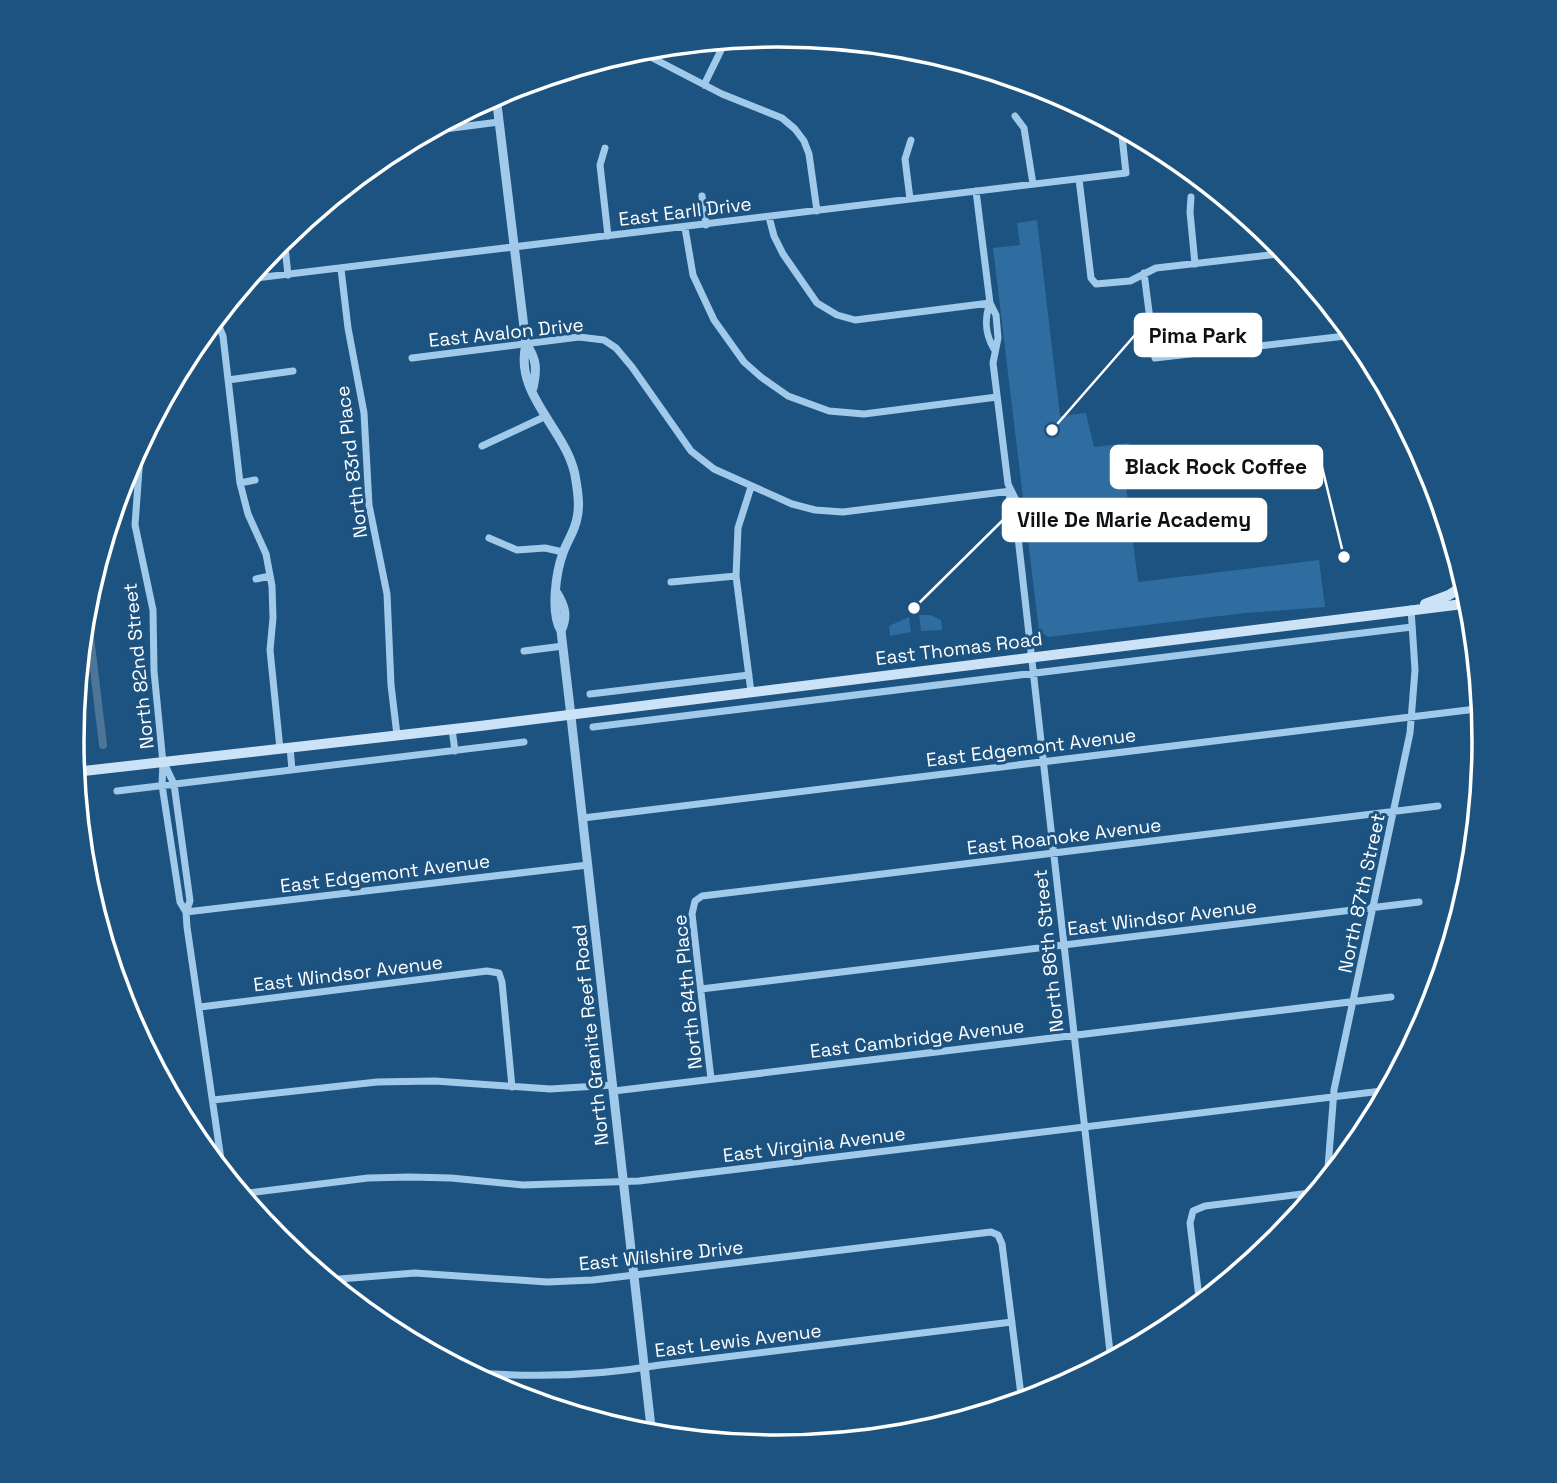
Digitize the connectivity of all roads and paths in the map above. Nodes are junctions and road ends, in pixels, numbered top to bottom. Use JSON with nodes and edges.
{"nodes":[{"id":1,"x":721,"y":50,"type":"edge"},
{"id":2,"x":654,"y":59,"type":"edge"},
{"id":3,"x":704,"y":85,"type":"junction"},
{"id":4,"x":497,"y":107,"type":"edge"},
{"id":5,"x":1015,"y":116,"type":"dead end"},
{"id":6,"x":499,"y":122,"type":"junction"},
{"id":7,"x":454,"y":128,"type":"edge"},
{"id":8,"x":1122,"y":138,"type":"edge"},
{"id":9,"x":911,"y":140,"type":"dead end"},
{"id":10,"x":605,"y":148,"type":"dead end"},
{"id":11,"x":1079,"y":179,"type":"junction"},
{"id":12,"x":1032,"y":184,"type":"junction"},
{"id":13,"x":976,"y":191,"type":"junction"},
{"id":14,"x":702,"y":196,"type":"dead end"},
{"id":15,"x":1191,"y":197,"type":"dead end"},
{"id":16,"x":910,"y":199,"type":"junction"},
{"id":17,"x":817,"y":211,"type":"junction"},
{"id":18,"x":769,"y":217,"type":"junction"},
{"id":19,"x":706,"y":225,"type":"junction"},
{"id":20,"x":685,"y":228,"type":"junction"},
{"id":21,"x":608,"y":236,"type":"junction"},
{"id":22,"x":514,"y":248,"type":"junction"},
{"id":23,"x":286,"y":253,"type":"edge"},
{"id":24,"x":1273,"y":255,"type":"edge"},
{"id":25,"x":1195,"y":264,"type":"junction"},
{"id":26,"x":341,"y":269,"type":"junction"},
{"id":27,"x":1144,"y":273,"type":"junction"},
{"id":28,"x":288,"y":275,"type":"junction"},
{"id":29,"x":263,"y":277,"type":"edge"},
{"id":30,"x":990,"y":303,"type":"junction"},
{"id":31,"x":220,"y":330,"type":"edge"},
{"id":32,"x":1342,"y":336,"type":"edge"},
{"id":33,"x":526,"y":344,"type":"junction"},
{"id":34,"x":412,"y":358,"type":"dead end"},
{"id":35,"x":293,"y":372,"type":"dead end"},
{"id":36,"x":228,"y":380,"type":"junction"},
{"id":37,"x":997,"y":397,"type":"junction"},
{"id":38,"x":544,"y":417,"type":"junction"},
{"id":39,"x":482,"y":446,"type":"dead end"},
{"id":40,"x":139,"y":472,"type":"edge"},
{"id":41,"x":255,"y":480,"type":"dead end"},
{"id":42,"x":240,"y":483,"type":"junction"},
{"id":43,"x":751,"y":487,"type":"junction"},
{"id":44,"x":1011,"y":491,"type":"junction"},
{"id":45,"x":489,"y":538,"type":"dead end"},
{"id":46,"x":563,"y":552,"type":"junction"},
{"id":47,"x":270,"y":576,"type":"junction"},
{"id":48,"x":736,"y":576,"type":"junction"},
{"id":49,"x":256,"y":579,"type":"dead end"},
{"id":50,"x":671,"y":583,"type":"dead end"},
{"id":51,"x":1455,"y":591,"type":"edge"},
{"id":52,"x":1459,"y":604,"type":"edge"},
{"id":53,"x":1411,"y":609,"type":"junction"},
{"id":54,"x":1412,"y":626,"type":"junction"},
{"id":55,"x":563,"y":646,"type":"junction"},
{"id":56,"x":524,"y":651,"type":"dead end"},
{"id":57,"x":1031,"y":656,"type":"junction"},
{"id":58,"x":1033,"y":672,"type":"junction"},
{"id":59,"x":749,"y":675,"type":"junction"},
{"id":60,"x":751,"y":692,"type":"junction"},
{"id":61,"x":590,"y":694,"type":"dead end"},
{"id":62,"x":1472,"y":709,"type":"edge"},
{"id":63,"x":571,"y":714,"type":"junction"},
{"id":64,"x":1412,"y":716,"type":"junction"},
{"id":65,"x":593,"y":727,"type":"dead end"},
{"id":66,"x":452,"y":729,"type":"junction"},
{"id":67,"x":397,"y":735,"type":"junction"},
{"id":68,"x":524,"y":742,"type":"dead end"},
{"id":69,"x":285,"y":748,"type":"junction"},
{"id":70,"x":455,"y":751,"type":"junction"},
{"id":71,"x":1042,"y":762,"type":"junction"},
{"id":72,"x":163,"y":763,"type":"junction"},
{"id":73,"x":292,"y":770,"type":"junction"},
{"id":74,"x":85,"y":771,"type":"edge"},
{"id":75,"x":174,"y":784,"type":"junction"},
{"id":76,"x":162,"y":785,"type":"junction"},
{"id":77,"x":117,"y":791,"type":"dead end"},
{"id":78,"x":1438,"y":806,"type":"dead end"},
{"id":79,"x":1395,"y":811,"type":"junction"},
{"id":80,"x":583,"y":818,"type":"junction"},
{"id":81,"x":1053,"y":853,"type":"junction"},
{"id":82,"x":588,"y":865,"type":"junction"},
{"id":83,"x":695,"y":901,"type":"joint"},
{"id":84,"x":1419,"y":902,"type":"dead end"},
{"id":85,"x":1374,"y":907,"type":"junction"},
{"id":86,"x":186,"y":912,"type":"junction"},
{"id":87,"x":1063,"y":945,"type":"junction"},
{"id":88,"x":701,"y":989,"type":"junction"},
{"id":89,"x":1391,"y":997,"type":"dead end"},
{"id":90,"x":1354,"y":1001,"type":"junction"},
{"id":91,"x":200,"y":1007,"type":"junction"},
{"id":92,"x":1073,"y":1035,"type":"junction"},
{"id":93,"x":711,"y":1079,"type":"junction"},
{"id":94,"x":512,"y":1087,"type":"junction"},
{"id":95,"x":614,"y":1088,"type":"junction"},
{"id":96,"x":1378,"y":1091,"type":"edge"},
{"id":97,"x":1333,"y":1097,"type":"junction"},
{"id":98,"x":213,"y":1100,"type":"junction"},
{"id":99,"x":1084,"y":1127,"type":"junction"},
{"id":100,"x":220,"y":1153,"type":"edge"},
{"id":101,"x":1328,"y":1165,"type":"edge"},
{"id":102,"x":624,"y":1182,"type":"junction"},
{"id":103,"x":252,"y":1193,"type":"edge"},
{"id":104,"x":1304,"y":1194,"type":"edge"},
{"id":105,"x":634,"y":1275,"type":"junction"},
{"id":106,"x":340,"y":1279,"type":"edge"},
{"id":107,"x":1198,"y":1294,"type":"edge"},
{"id":108,"x":1012,"y":1322,"type":"junction"},
{"id":109,"x":1110,"y":1351,"type":"edge"},
{"id":110,"x":645,"y":1368,"type":"junction"},
{"id":111,"x":493,"y":1374,"type":"edge"},
{"id":112,"x":1020,"y":1392,"type":"edge"},
{"id":113,"x":651,"y":1423,"type":"edge"}],
"edges":[{"from":1,"to":3,"type":"street"},
{"from":2,"to":3,"type":"street"},
{"from":3,"to":17,"type":"street"},
{"from":4,"to":6,"type":"street","name":"North Granite Reef Road"},
{"from":5,"to":12,"type":"street"},
{"from":6,"to":7,"type":"street"},
{"from":6,"to":22,"type":"street","name":"North Granite Reef Road"},
{"from":8,"to":11,"type":"street","name":"East Earll Drive"},
{"from":9,"to":16,"type":"street"},
{"from":10,"to":21,"type":"street"},
{"from":11,"to":12,"type":"street","name":"East Earll Drive"},
{"from":11,"to":27,"type":"street"},
{"from":12,"to":13,"type":"street","name":"East Earll Drive"},
{"from":13,"to":16,"type":"street","name":"East Earll Drive"},
{"from":13,"to":30,"type":"street","name":"North 86th Street"},
{"from":14,"to":19,"type":"street"},
{"from":15,"to":25,"type":"street"},
{"from":16,"to":17,"type":"street","name":"East Earll Drive"},
{"from":17,"to":18,"type":"street","name":"East Earll Drive"},
{"from":18,"to":19,"type":"street","name":"East Earll Drive"},
{"from":18,"to":30,"type":"street"},
{"from":19,"to":20,"type":"street","name":"East Earll Drive"},
{"from":20,"to":21,"type":"street","name":"East Earll Drive"},
{"from":20,"to":37,"type":"street"},
{"from":21,"to":22,"type":"street","name":"East Earll Drive"},
{"from":22,"to":26,"type":"street","name":"East Earll Drive"},
{"from":22,"to":33,"type":"street","name":"North Granite Reef Road"},
{"from":23,"to":28,"type":"street"},
{"from":24,"to":25,"type":"street"},
{"from":25,"to":27,"type":"street"},
{"from":26,"to":28,"type":"street","name":"East Earll Drive"},
{"from":26,"to":67,"type":"street","name":"North 83rd Place"},
{"from":27,"to":32,"type":"street"},
{"from":28,"to":29,"type":"street","name":"East Earll Drive"},
{"from":30,"to":37,"type":"street","name":"North 86th Street"},
{"from":31,"to":36,"type":"street"},
{"from":33,"to":34,"type":"street","name":"East Avalon Drive"},
{"from":33,"to":38,"type":"street","name":"North Granite Reef Road"},
{"from":33,"to":43,"type":"street","name":"East Avalon Drive"},
{"from":35,"to":36,"type":"street"},
{"from":36,"to":42,"type":"street"},
{"from":37,"to":44,"type":"street","name":"North 86th Street"},
{"from":38,"to":39,"type":"street"},
{"from":38,"to":46,"type":"street","name":"North Granite Reef Road"},
{"from":40,"to":72,"type":"street","name":"North 82nd Street"},
{"from":41,"to":42,"type":"street"},
{"from":42,"to":47,"type":"street"},
{"from":43,"to":44,"type":"street"},
{"from":43,"to":48,"type":"street"},
{"from":44,"to":57,"type":"street","name":"North 86th Street"},
{"from":45,"to":46,"type":"street"},
{"from":46,"to":55,"type":"street","name":"North Granite Reef Road"},
{"from":47,"to":49,"type":"street"},
{"from":47,"to":69,"type":"street"},
{"from":48,"to":50,"type":"street"},
{"from":48,"to":59,"type":"street"},
{"from":51,"to":53,"type":"main road"},
{"from":52,"to":53,"type":"main road","name":"East Thomas Road"},
{"from":53,"to":54,"type":"street","name":"North 87th Street"},
{"from":53,"to":57,"type":"main road","name":"East Thomas Road"},
{"from":54,"to":58,"type":"street","name":"East Thomas Road"},
{"from":54,"to":64,"type":"street","name":"North 87th Street"},
{"from":55,"to":56,"type":"street"},
{"from":55,"to":63,"type":"street","name":"North Granite Reef Road"},
{"from":57,"to":58,"type":"street","name":"North 86th Street"},
{"from":57,"to":60,"type":"main road","name":"East Thomas Road"},
{"from":58,"to":65,"type":"street","name":"East Thomas Road"},
{"from":58,"to":71,"type":"street","name":"North 86th Street"},
{"from":59,"to":60,"type":"street"},
{"from":59,"to":61,"type":"street"},
{"from":60,"to":63,"type":"main road","name":"East Thomas Road"},
{"from":62,"to":64,"type":"street","name":"East Edgemont Avenue"},
{"from":63,"to":66,"type":"main road","name":"East Thomas Road"},
{"from":63,"to":80,"type":"street","name":"North Granite Reef Road"},
{"from":64,"to":71,"type":"street","name":"East Edgemont Avenue"},
{"from":64,"to":79,"type":"street","name":"North 87th Street"},
{"from":66,"to":67,"type":"main road","name":"East Thomas Road"},
{"from":66,"to":70,"type":"street"},
{"from":67,"to":69,"type":"main road","name":"East Thomas Road"},
{"from":68,"to":70,"type":"street"},
{"from":69,"to":72,"type":"main road","name":"East Thomas Road"},
{"from":69,"to":73,"type":"street"},
{"from":70,"to":73,"type":"street"},
{"from":71,"to":80,"type":"street","name":"East Edgemont Avenue"},
{"from":71,"to":81,"type":"street","name":"North 86th Street"},
{"from":72,"to":74,"type":"main road","name":"East Thomas Road"},
{"from":72,"to":75,"type":"street","name":"North 82nd Street"},
{"from":72,"to":76,"type":"street","name":"North 82nd Street"},
{"from":73,"to":75,"type":"street"},
{"from":75,"to":76,"type":"street"},
{"from":75,"to":86,"type":"street","name":"North 82nd Street"},
{"from":76,"to":77,"type":"street"},
{"from":76,"to":86,"type":"street","name":"North 82nd Street"},
{"from":78,"to":79,"type":"street","name":"East Roanoke Avenue"},
{"from":79,"to":81,"type":"street","name":"East Roanoke Avenue"},
{"from":79,"to":85,"type":"street","name":"North 87th Street"},
{"from":80,"to":82,"type":"street","name":"North Granite Reef Road"},
{"from":81,"to":83,"type":"street","name":"East Roanoke Avenue"},
{"from":81,"to":87,"type":"street","name":"North 86th Street"},
{"from":82,"to":86,"type":"street","name":"East Edgemont Avenue"},
{"from":82,"to":95,"type":"street","name":"North Granite Reef Road"},
{"from":83,"to":88,"type":"street","name":"North 84th Place"},
{"from":84,"to":85,"type":"street","name":"East Windsor Avenue"},
{"from":85,"to":87,"type":"street","name":"East Windsor Avenue"},
{"from":85,"to":90,"type":"street","name":"North 87th Street"},
{"from":86,"to":91,"type":"street","name":"North 82nd Street"},
{"from":87,"to":88,"type":"street","name":"East Windsor Avenue"},
{"from":87,"to":92,"type":"street","name":"North 86th Street"},
{"from":88,"to":93,"type":"street","name":"North 84th Place"},
{"from":89,"to":90,"type":"street","name":"East Cambridge Avenue"},
{"from":90,"to":92,"type":"street","name":"East Cambridge Avenue"},
{"from":90,"to":97,"type":"street","name":"North 87th Street"},
{"from":91,"to":94,"type":"street","name":"East Windsor Avenue"},
{"from":91,"to":98,"type":"street","name":"North 82nd Street"},
{"from":92,"to":93,"type":"street","name":"East Cambridge Avenue"},
{"from":92,"to":99,"type":"street","name":"North 86th Street"},
{"from":93,"to":95,"type":"street","name":"East Cambridge Avenue"},
{"from":94,"to":95,"type":"street","name":"East Cambridge Avenue"},
{"from":94,"to":98,"type":"street","name":"East Cambridge Avenue"},
{"from":95,"to":102,"type":"street","name":"North Granite Reef Road"},
{"from":96,"to":97,"type":"street","name":"East Virginia Avenue"},
{"from":97,"to":99,"type":"street","name":"East Virginia Avenue"},
{"from":97,"to":101,"type":"street","name":"North 87th Street"},
{"from":98,"to":100,"type":"street","name":"North 82nd Street"},
{"from":99,"to":102,"type":"street","name":"East Virginia Avenue"},
{"from":99,"to":109,"type":"street","name":"North 86th Street"},
{"from":102,"to":103,"type":"street","name":"East Virginia Avenue"},
{"from":102,"to":105,"type":"street","name":"North Granite Reef Road"},
{"from":104,"to":107,"type":"street"},
{"from":105,"to":106,"type":"street","name":"East Wilshire Drive"},
{"from":105,"to":108,"type":"street","name":"East Wilshire Drive"},
{"from":105,"to":110,"type":"street","name":"North Granite Reef Road"},
{"from":108,"to":110,"type":"street","name":"East Lewis Avenue"},
{"from":108,"to":112,"type":"street"},
{"from":110,"to":111,"type":"street","name":"East Lewis Avenue"},
{"from":110,"to":113,"type":"street","name":"North Granite Reef Road"}]}
